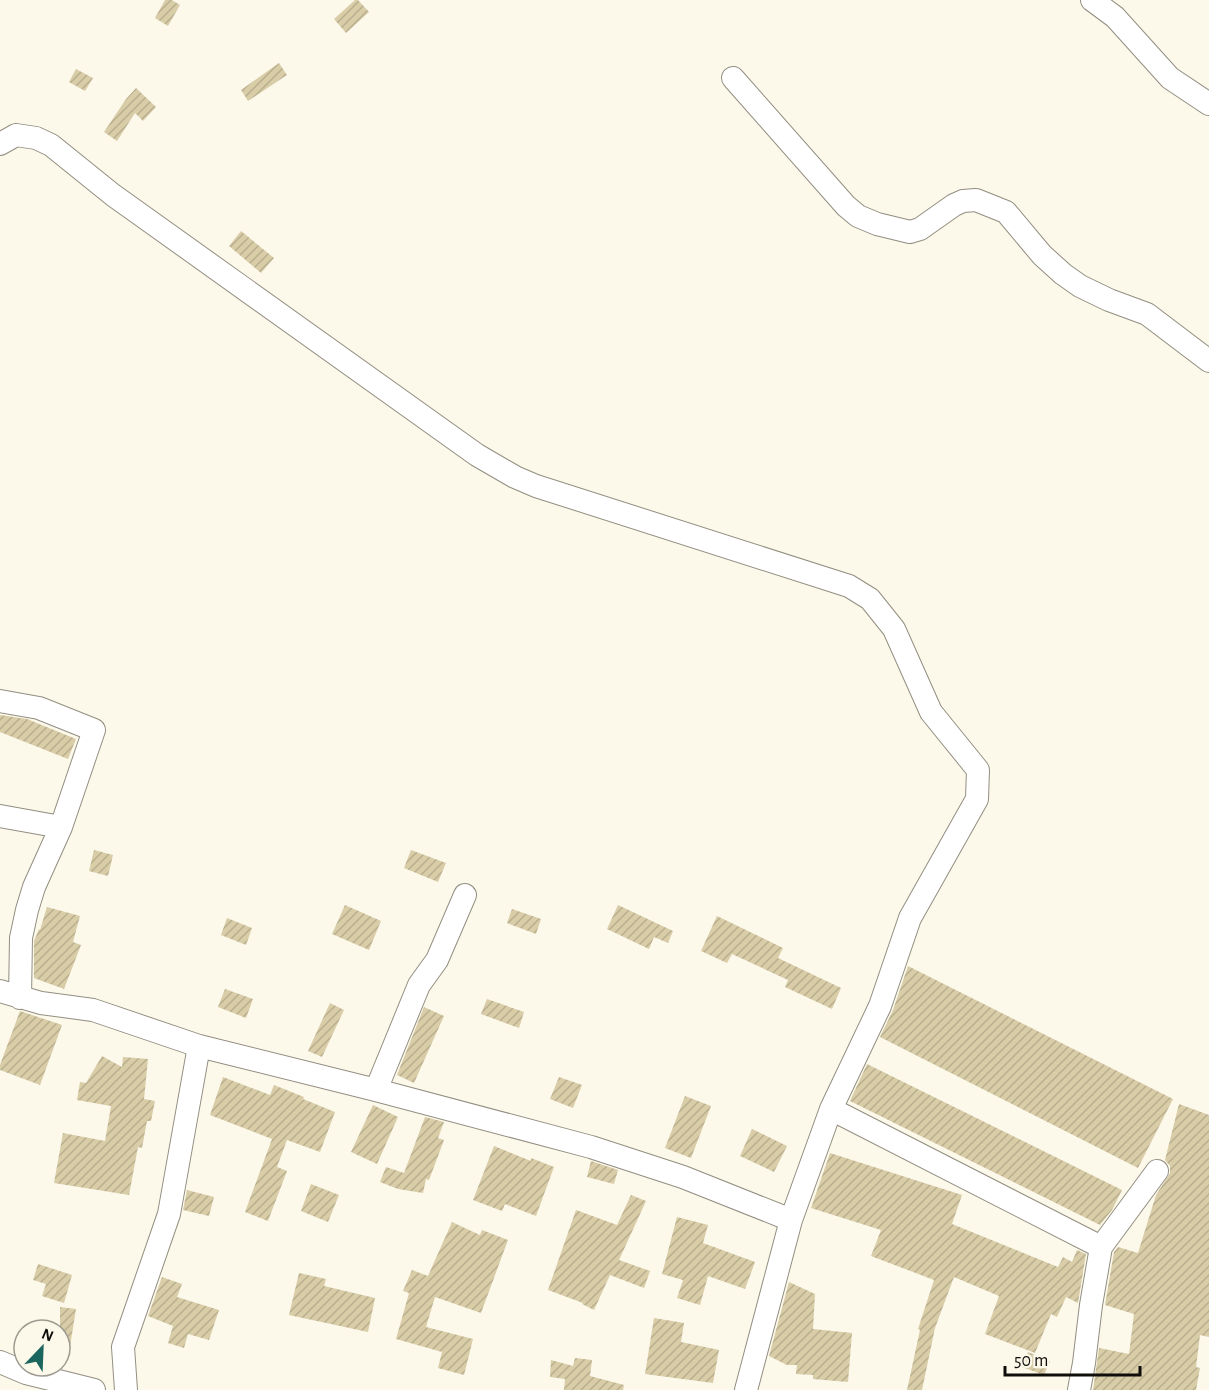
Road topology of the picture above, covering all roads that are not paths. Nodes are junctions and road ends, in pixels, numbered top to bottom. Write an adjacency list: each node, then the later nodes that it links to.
1 (1092, 0): 3 (street)
2 (733, 78): 5 (street)
3 (1209, 104)
4 (0, 144): 13 (street)
5 (1209, 361)
6 (0, 701): 8 (street)
7 (0, 816): 8 (street)
8 (61, 827): 10 (street)
9 (465, 895): 12 (street)
10 (6, 996): 11 (street)
11 (199, 1046): 12 (street); 19 (street)
12 (376, 1090): 15 (street)
13 (831, 1109): 15 (street); 16 (street)
14 (1157, 1170): 16 (street)
15 (791, 1220): 20 (street)
16 (1101, 1247): 21 (street)
17 (0, 1362): 18 (street)
18 (94, 1390)
19 (126, 1390)
20 (746, 1390)
21 (1078, 1390)

